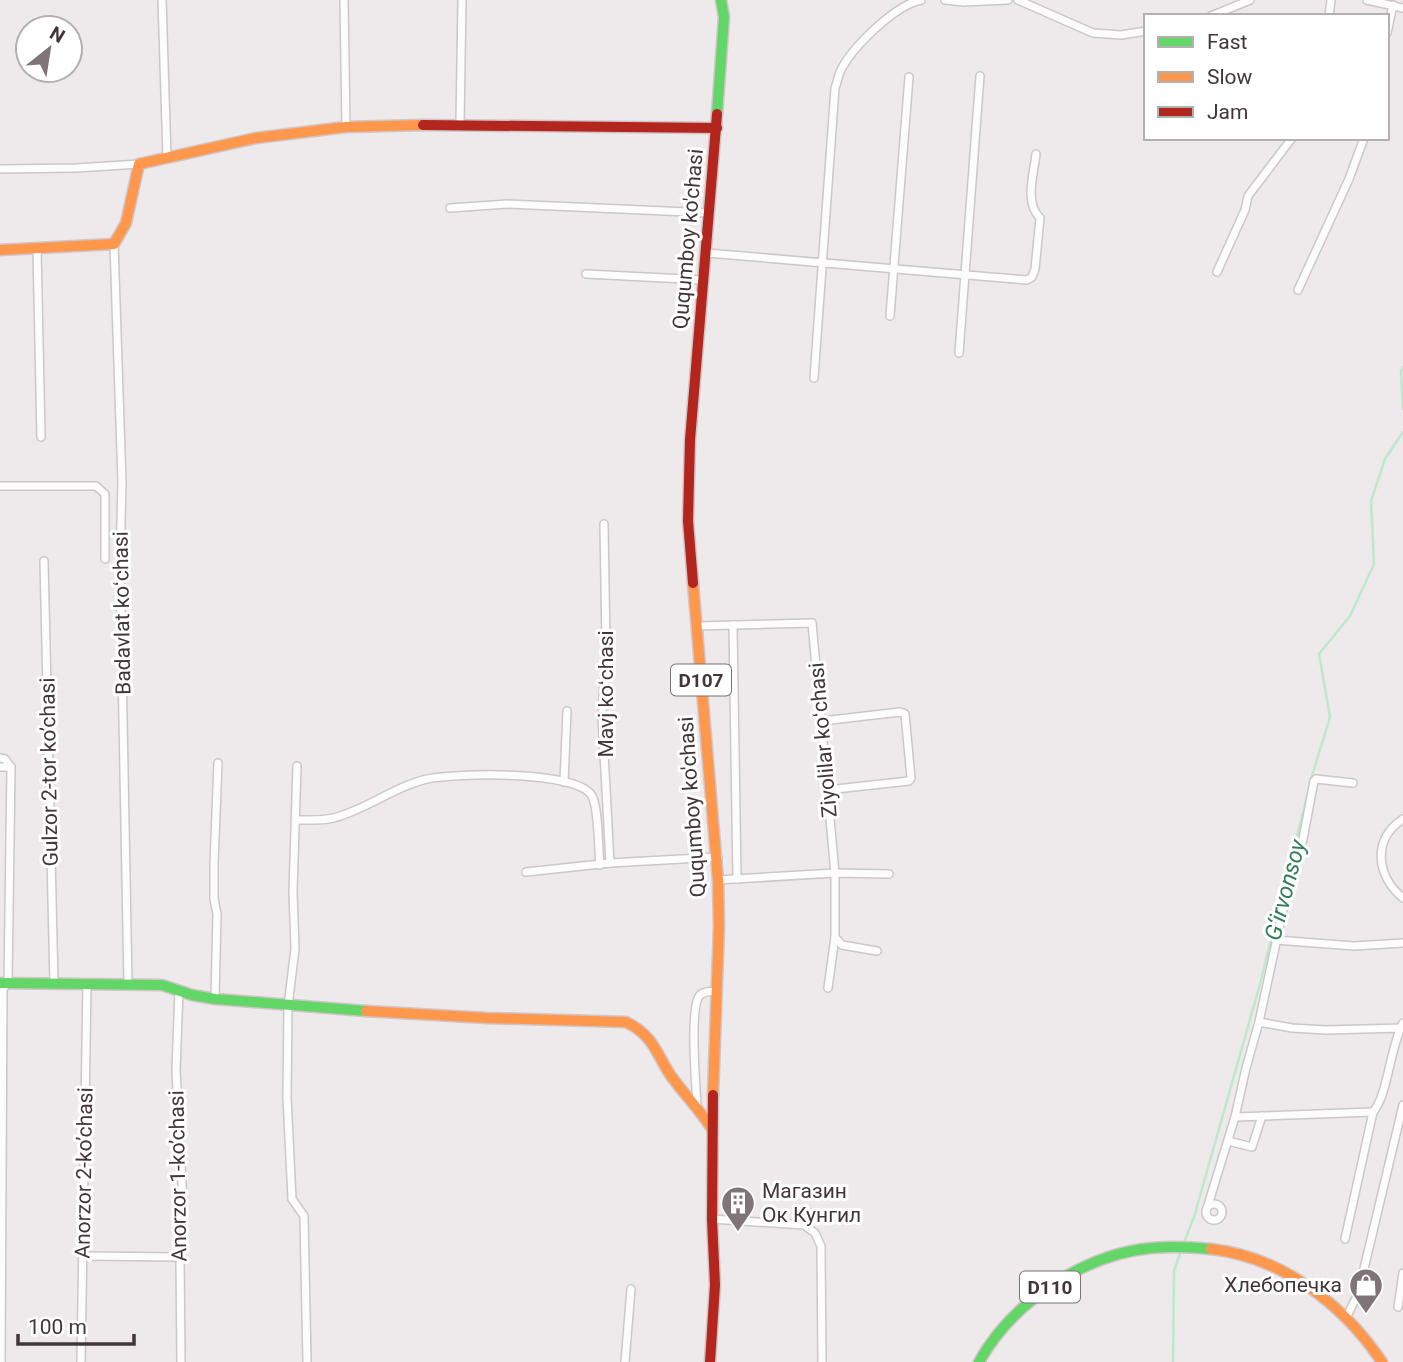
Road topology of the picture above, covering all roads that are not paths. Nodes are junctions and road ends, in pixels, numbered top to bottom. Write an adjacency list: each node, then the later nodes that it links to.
1 (162, 0): 24 (street)
2 (344, 0): 19 (street)
3 (462, 0): 18 (street)
4 (721, 0): 20 (main road, Ququmboy ko'chasi / D107)
5 (921, 0): 33 (street)
6 (945, 0): 7 (street)
7 (1008, 0)
8 (1018, 0): 15 (street)
9 (1250, 0): 13 (street)
10 (1367, 0): 11 (street)
11 (1393, 5): 12 (street); 14 (street)
12 (1403, 8)
13 (1216, 14)
14 (1389, 24)
15 (1144, 31)
16 (980, 76): 36 (street)
17 (909, 77): 34 (street)
18 (460, 124): 19 (main road); 20 (main road)
19 (346, 127): 24 (main road)
20 (717, 128): 28 (main road, Ququmboy ko'chasi / D107)
21 (1290, 140): 35 (street)
22 (1363, 140): 39 (street)
23 (1036, 153): 36 (street)
24 (167, 157): 25 (main road)
25 (139, 164): 26 (street); 29 (main road)
26 (0, 169)
27 (450, 208): 28 (street)
28 (710, 213): 32 (main road, Ququmboy ko'chasi / D107)
29 (114, 244): 30 (main road); 81 (street, Badavlat koʻchasi)
30 (37, 248): 31 (main road); 43 (street)
31 (0, 250)
32 (707, 253): 33 (street); 38 (main road, Ququmboy ko'chasi / D107)
33 (822, 262): 34 (street); 42 (street)
34 (893, 268): 36 (street); 40 (street)
35 (1217, 272)
36 (965, 273): 41 (street)
37 (586, 274): 38 (street)
38 (704, 280): 49 (main road, Ququmboy ko'chasi / D107)
39 (1298, 290)
40 (890, 316)
41 (959, 353)
42 (814, 378)
43 (41, 437)
44 (0, 486): 46 (street)
45 (604, 524): 65 (street, Mavj koʻchasi)
46 (105, 559)
47 (44, 561): 80 (street, Gulzor 2-tor koʼchasi)
48 (733, 625): 49 (street); 51 (street, Ziyolilar koʻchasi); 70 (street)
49 (696, 626): 64 (main road, Ququmboy ko'chasi / D107)
50 (567, 711): 57 (street, Mavj koʻchasi)
51 (822, 721): 59 (street, Ziyolilar koʻchasi); 59 (street)
52 (0, 758): 55 (street)
53 (218, 763): 86 (street)
54 (0, 766): 55 (street)
55 (11, 766): 63 (street)
56 (297, 766): 61 (street)
57 (564, 782): 61 (street, Mavj koʻchasi); 66 (street, Mavj koʻchasi)
58 (1353, 783): 76 (street)
59 (827, 790): 68 (street, Ziyolilar koʻchasi)
60 (1403, 819): 72 (street)
61 (296, 820): 87 (street)
62 (0, 837): 63 (street)
63 (11, 837): 74 (street)
64 (718, 857): 65 (street); 71 (main road, Ququmboy ko'chasi / D107)
65 (610, 863): 66 (street)
66 (600, 865): 67 (street)
67 (526, 872)
68 (835, 873): 69 (street); 70 (street); 75 (street, Ziyolilar koʻchasi)
69 (889, 874)
70 (737, 879): 71 (street)
71 (718, 880): 85 (main road, Ququmboy ko'chasi / D107)
72 (1403, 898)
73 (0, 908): 74 (street)
74 (9, 908): 79 (street)
75 (835, 937): 78 (street); 83 (street, Ziyolilar koʻchasi)
76 (1276, 940): 77 (street); 88 (street)
77 (1403, 943)
78 (877, 951)
79 (4, 983): 80 (main road); 107 (street)
80 (54, 983): 82 (main road)
81 (128, 983): 82 (main road); 84 (main road)
82 (87, 984): 100 (street, Аnorzor 2-koʼchasi)
83 (828, 988)
84 (179, 990): 86 (main road); 101 (street, Аnorzor 1-koʼchasi)
85 (716, 992): 91 (street); 95 (main road, Ququmboy ko'chasi / D107)
86 (215, 999): 87 (main road)
87 (288, 1006): 91 (main road); 110 (street)
88 (1259, 1022): 89 (street); 94 (street)
89 (1402, 1026): 92 (street)
90 (1403, 1105): 105 (street)
91 (697, 1106): 95 (main road)
92 (1373, 1112): 93 (street); 99 (street)
93 (1262, 1116): 94 (street); 96 (street)
94 (1235, 1117): 96 (street)
95 (712, 1129): 98 (main road, Ququmboy ko'chasi / D107)
96 (1228, 1141): 97 (street)
97 (1208, 1205)
98 (712, 1219): 112 (main road, Ququmboy ko'chasi / D107); 113 (street)
99 (1345, 1239)
100 (83, 1256): 101 (street); 108 (street, Аnorzor 2-koʼchasi)
101 (180, 1257): 109 (street, Аnorzor 1-koʼchasi)
102 (1403, 1273): 104 (street)
103 (631, 1289): 111 (street)
104 (1398, 1307)
105 (1347, 1316): 106 (main road, D110); 114 (main road, D110)
106 (1378, 1360)
107 (1, 1362)
108 (81, 1362)
109 (181, 1362)
110 (307, 1362)
111 (625, 1362)
112 (710, 1362)
113 (822, 1362)
114 (979, 1362)

